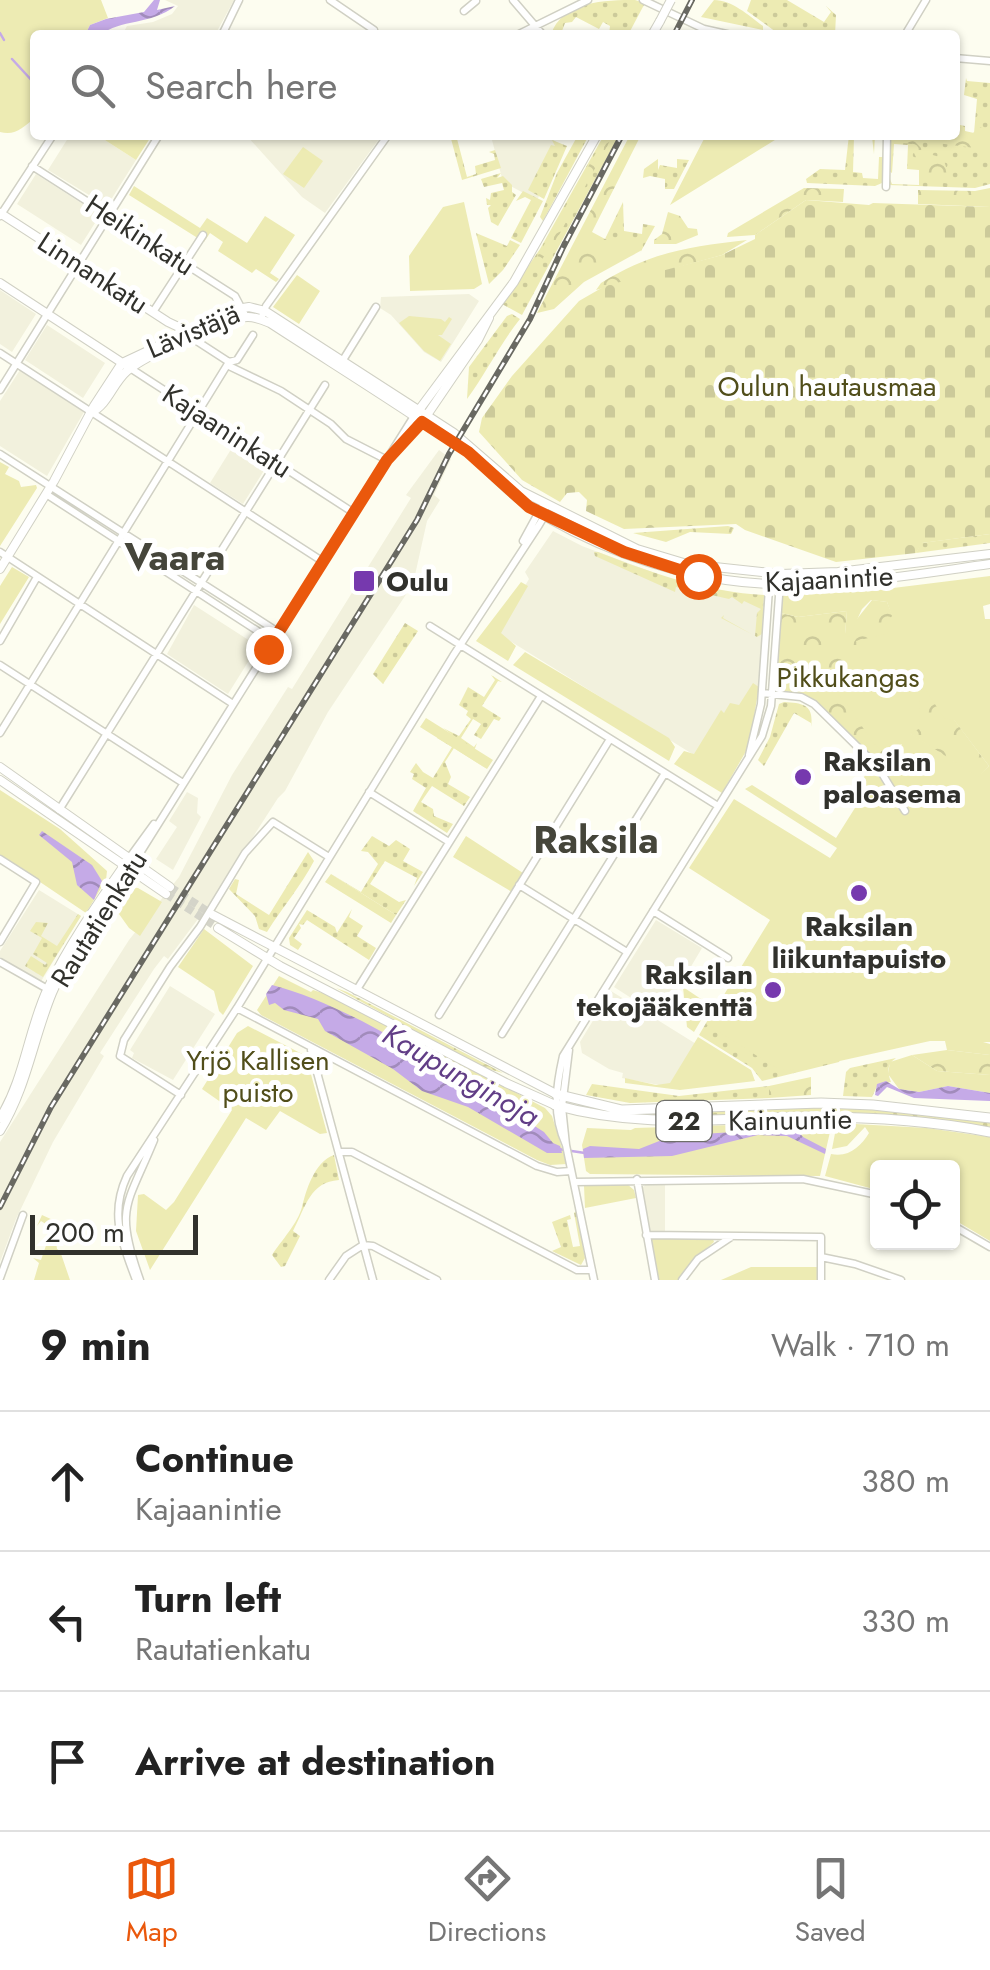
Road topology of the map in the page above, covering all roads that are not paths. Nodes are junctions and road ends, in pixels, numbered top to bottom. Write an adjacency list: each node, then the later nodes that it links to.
1 (239, 0): 12 (street)
2 (330, 0): 13 (street)
3 (512, 0): 11 (street)
4 (588, 0): 11 (street)
5 (643, 0): 9 (street)
6 (672, 0): 9 (main road, bridge)
7 (926, 0): 17 (street)
8 (476, 1): 10 (street)
9 (666, 10): 15 (main road, bridge); 16 (street)
10 (464, 11)
11 (537, 28): 14 (street)
12 (224, 30)
13 (374, 30)
14 (531, 30)
15 (655, 30)
16 (708, 30)
17 (909, 30)
18 (960, 58): 19 (street)
19 (990, 61)
20 (50, 140): 25 (street)
21 (157, 140): 28 (street)
22 (385, 140): 37 (street)
23 (594, 140): 53 (main road)
24 (887, 140): 26 (street)
25 (32, 166): 27 (street); 28 (street, Heikinkatu)
26 (886, 187)
27 (0, 214): 30 (main road, Linnankatu)
28 (109, 215): 30 (street); 31 (street, Heikinkatu)
29 (203, 235): 31 (street)
30 (79, 264): 34 (main road, Linnankatu); 36 (street)
31 (184, 264): 34 (street); 35 (street, Heikinkatu)
32 (0, 283): 36 (main road, Kajaaninkatu)
33 (376, 307): 44 (street)
34 (153, 312): 38 (main road, Linnankatu)
35 (244, 312): 37 (main road, Lävistäjä); 39 (main road, Lävistäjä)
36 (48, 314): 45 (street); 47 (main road, Kajaaninkatu)
37 (263, 315): 44 (main road); 53 (main road)
38 (168, 322): 39 (main road, Linnankatu); 41 (main road)
39 (190, 334): 41 (main road, Lävistäjä); 42 (main road, Lävistäjä); 46 (street, Linnankatu)
40 (253, 335): 46 (street)
41 (173, 337): 42 (main road); 47 (main road, Lävistäjä)
42 (168, 348): 47 (main road, Lävistäjä)
43 (0, 353): 45 (street)
44 (342, 360): 53 (main road)
45 (17, 364): 49 (street); 51 (street)
46 (229, 364): 50 (street, Linnankatu); 52 (street)
47 (126, 365): 51 (main road); 52 (street, Kajaaninkatu)
48 (325, 386): 50 (street)
49 (0, 390)
50 (309, 410): 55 (street, Linnankatu); 57 (street)
51 (92, 412): 56 (street); 58 (main road)
52 (200, 413): 56 (street); 57 (street, Kajaaninkatu)
53 (420, 416): 55 (street, Rautatienkatu); 59 (main road, Kajaanintie)
54 (0, 454): 58 (street)
55 (387, 460): 61 (street, Rautatienkatu)
56 (169, 462): 60 (street); 62 (street)
57 (276, 462): 60 (street); 61 (street, Kajaaninkatu)
58 (49, 490): 62 (street); 64 (main road)
59 (542, 510): 69 (main road, Kajaanintie); 78 (street)
60 (246, 512): 65 (street); 71 (street)
61 (354, 513): 65 (street, Rautatienkatu)
62 (122, 538): 71 (street); 72 (street); 73 (street)
63 (990, 554): 70 (main road, Kajaanintie)
64 (4, 555): 67 (main road); 68 (street)
65 (322, 562): 75 (street, Rautatienkatu)
66 (990, 564): 70 (main road, Kajaanintie)
67 (0, 569)
68 (38, 577): 73 (street); 76 (street)
69 (769, 578): 70 (main road, Kajaanintie); 82 (street)
70 (780, 579): 83 (street)
71 (201, 584): 72 (street); 75 (street)
72 (196, 592): 77 (street); 79 (street)
73 (80, 605): 79 (street); 81 (street)
74 (430, 626): 78 (street)
75 (278, 632): 77 (street, Rautatienkatu)
76 (0, 641)
77 (272, 641): 85 (street, Rautatienkatu)
78 (460, 646): 84 (street); 94 (street)
79 (157, 654): 85 (street); 87 (street)
80 (0, 665): 81 (street)
81 (31, 684): 86 (street); 87 (street)
82 (762, 693): 83 (street); 89 (street)
83 (772, 694): 89 (street); 97 (street)
84 (541, 696): 88 (street); 98 (street)
85 (233, 704): 93 (street, Rautatienkatu)
86 (0, 734)
87 (107, 734): 93 (street); 96 (street)
88 (610, 738): 91 (street); 103 (street)
89 (747, 760): 95 (street)
90 (0, 768): 96 (main road)
91 (665, 772): 95 (street); 106 (street)
92 (0, 780): 102 (main road)
93 (183, 783): 101 (street, Rautatienkatu)
94 (369, 792): 98 (street); 99 (street)
95 (718, 806): 104 (street)
96 (58, 810): 101 (main road)
97 (905, 811)
98 (450, 842): 115 (street)
99 (329, 857): 109 (street); 120 (street)
100 (0, 859): 108 (street)
101 (132, 859): 102 (main road, Rautatienkatu); 102 (main road)
102 (126, 868): 114 (main road, Rautatienkatu)
103 (519, 885): 106 (street); 117 (street)
104 (653, 911): 110 (street); 112 (street)
105 (213, 916): 109 (main road, Kainuuntie)
106 (574, 919): 110 (street); 118 (street)
107 (218, 928): 111 (main road, Kainuuntie)
108 (0, 942)
109 (274, 948): 111 (street); 115 (main road, Kainuuntie)
110 (627, 952): 121 (street)
111 (268, 958): 116 (street); 121 (main road, Kainuuntie)
112 (728, 958)
113 (0, 962): 114 (street)
114 (50, 991): 122 (main road, Rautatienkatu); 124 (main road, Rautatienkatu)
115 (356, 991): 121 (main road, Kainuuntie)
116 (237, 1008): 119 (street); 120 (street)
117 (439, 1014)
118 (502, 1034)
119 (311, 1049): 126 (street); 127 (street)
120 (181, 1095): 140 (street)
121 (559, 1101): 123 (highway, Kainuuntie / 22); 125 (highway, Kainuuntie / 22); 127 (street)
122 (0, 1118)
123 (990, 1118)
124 (0, 1131)
125 (990, 1132)
126 (339, 1152): 135 (street); 138 (street)
127 (572, 1170): 129 (street)
128 (637, 1179): 129 (street); 130 (street); 133 (street)
129 (574, 1182): 138 (street)
130 (870, 1192)
131 (23, 1215): 139 (street)
132 (960, 1230): 136 (street)
133 (646, 1235): 134 (street); 145 (street)
134 (732, 1236): 137 (street); 146 (street)
135 (362, 1245): 141 (street); 142 (street); 143 (street)
136 (990, 1247)
137 (821, 1258): 147 (street); 148 (street)
138 (592, 1270): 144 (street)
139 (0, 1278)
140 (138, 1280)
141 (330, 1280)
142 (373, 1280)
143 (437, 1280)
144 (594, 1280)
145 (654, 1280)
146 (682, 1280)
147 (820, 1280)
148 (902, 1280)

